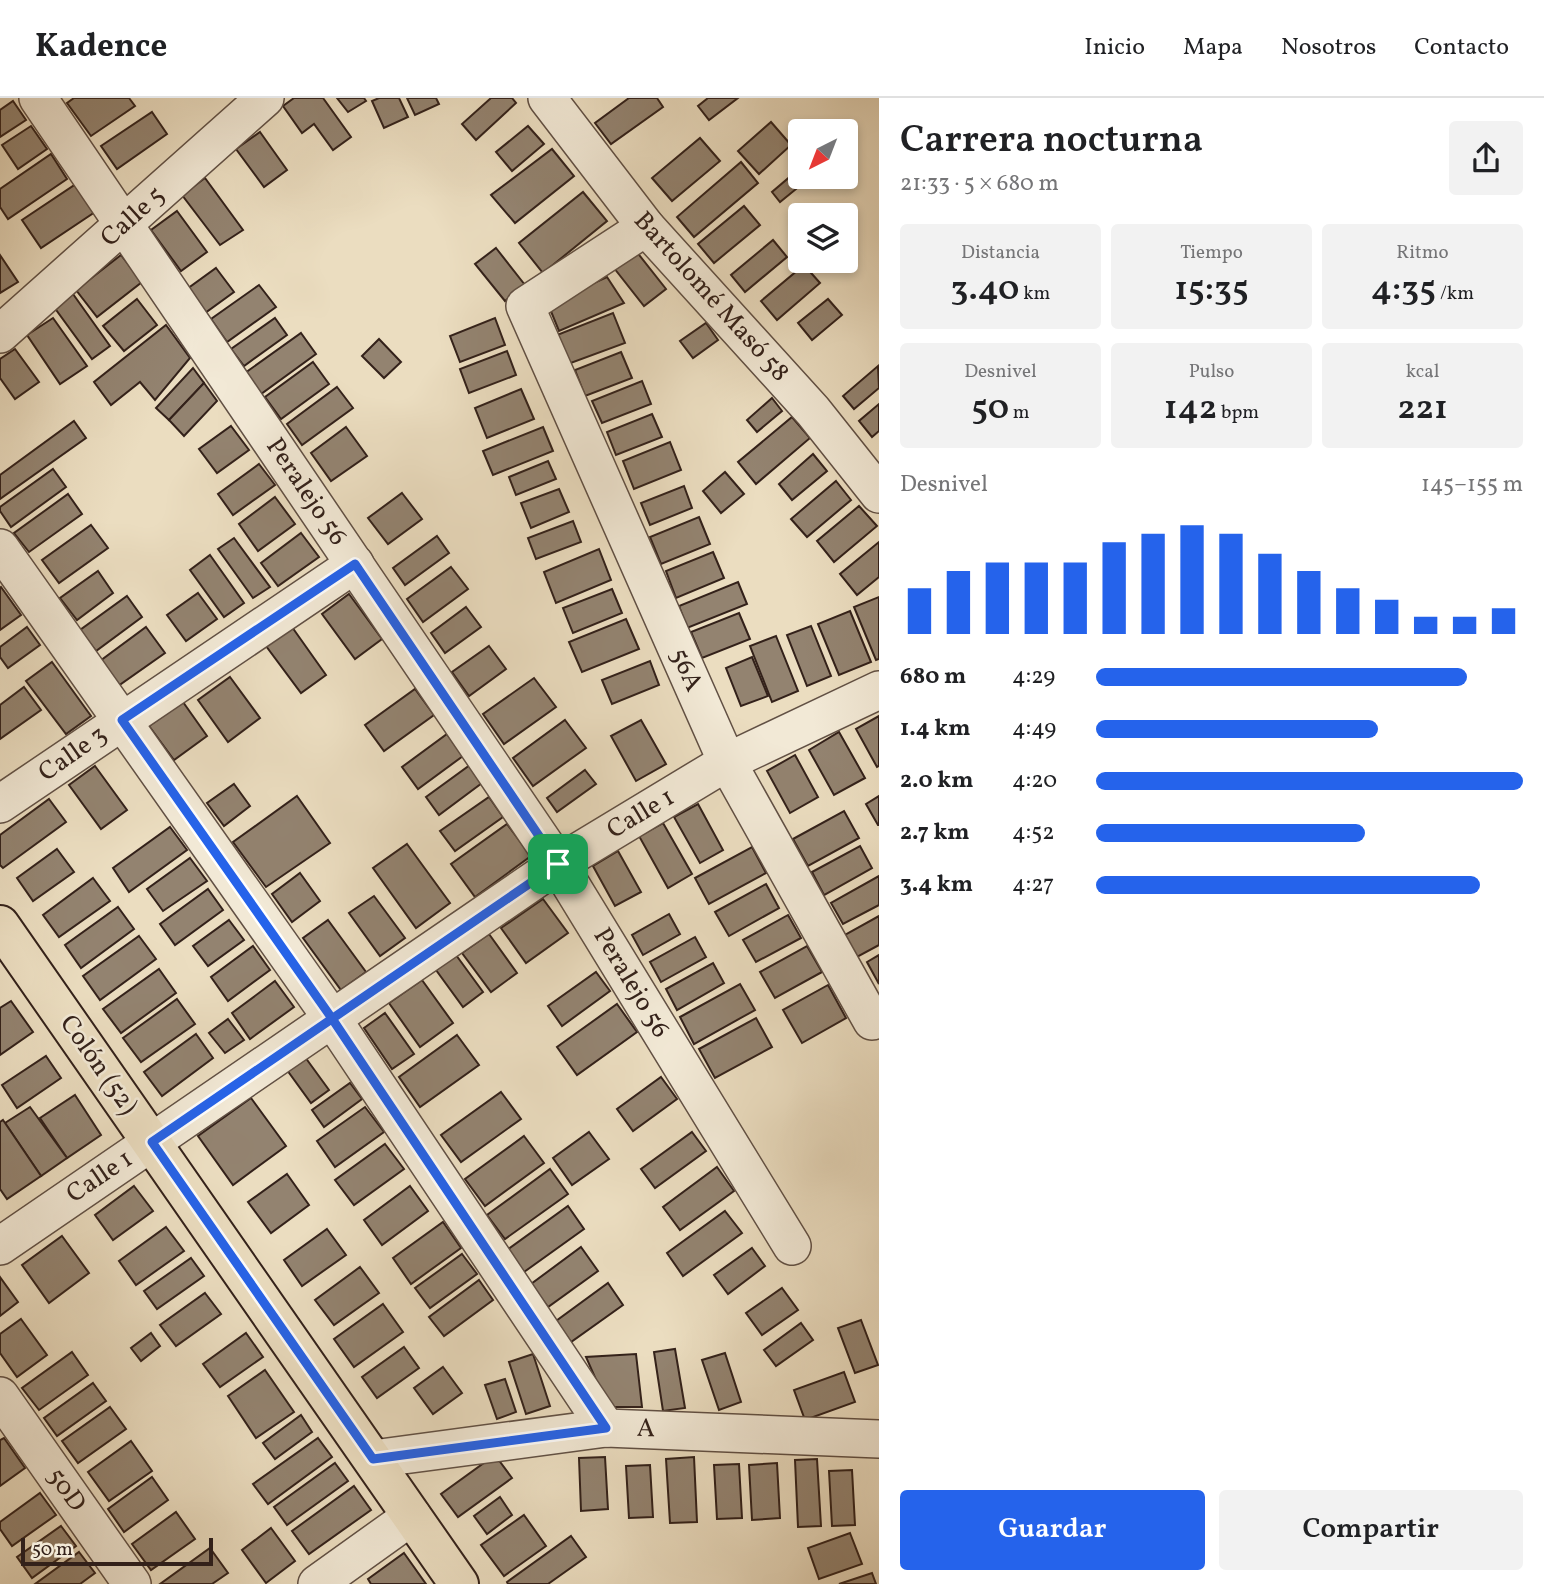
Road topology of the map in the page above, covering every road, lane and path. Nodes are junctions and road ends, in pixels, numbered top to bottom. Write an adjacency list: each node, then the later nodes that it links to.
1 (38, 98): 4 (street, Peralejo 56)
2 (265, 98): 4 (street, Calle 5)
3 (547, 98): 5 (street, Bartolomé Masó 58)
4 (123, 226): 6 (street, Calle 5); 9 (street, Peralejo 56)
5 (646, 227): 7 (street, Bartolomé Masó 58); 12 (street, 56A)
6 (0, 334)
7 (879, 494)
8 (0, 548): 11 (street)
9 (355, 564): 11 (street, Calle 3); 14 (street, Peralejo 56)
10 (879, 691): 12 (street, Calle 1)
11 (122, 720): 13 (street, Calle 3); 16 (street)
12 (727, 762): 14 (street, Calle 1); 17 (street, 56A)
13 (0, 804)
14 (558, 864): 16 (street, Calle 1); 19 (street, Peralejo 56)
15 (0, 925): 18 (main road, Colón (52))
16 (331, 1017): 18 (street, Calle 1); 22 (street)
17 (873, 1021)
18 (152, 1142): 20 (street, Calle 1); 24 (main road, Colón (52))
19 (792, 1246)
20 (0, 1247)
21 (0, 1396): 26 (street, 50D)
22 (606, 1428): 23 (street, A); 24 (street, A)
23 (879, 1439)
24 (373, 1459): 25 (main road, Colón (52))
25 (412, 1516): 27 (street); 28 (main road, Colón (52))
26 (132, 1584)
27 (317, 1584)
28 (459, 1584)

